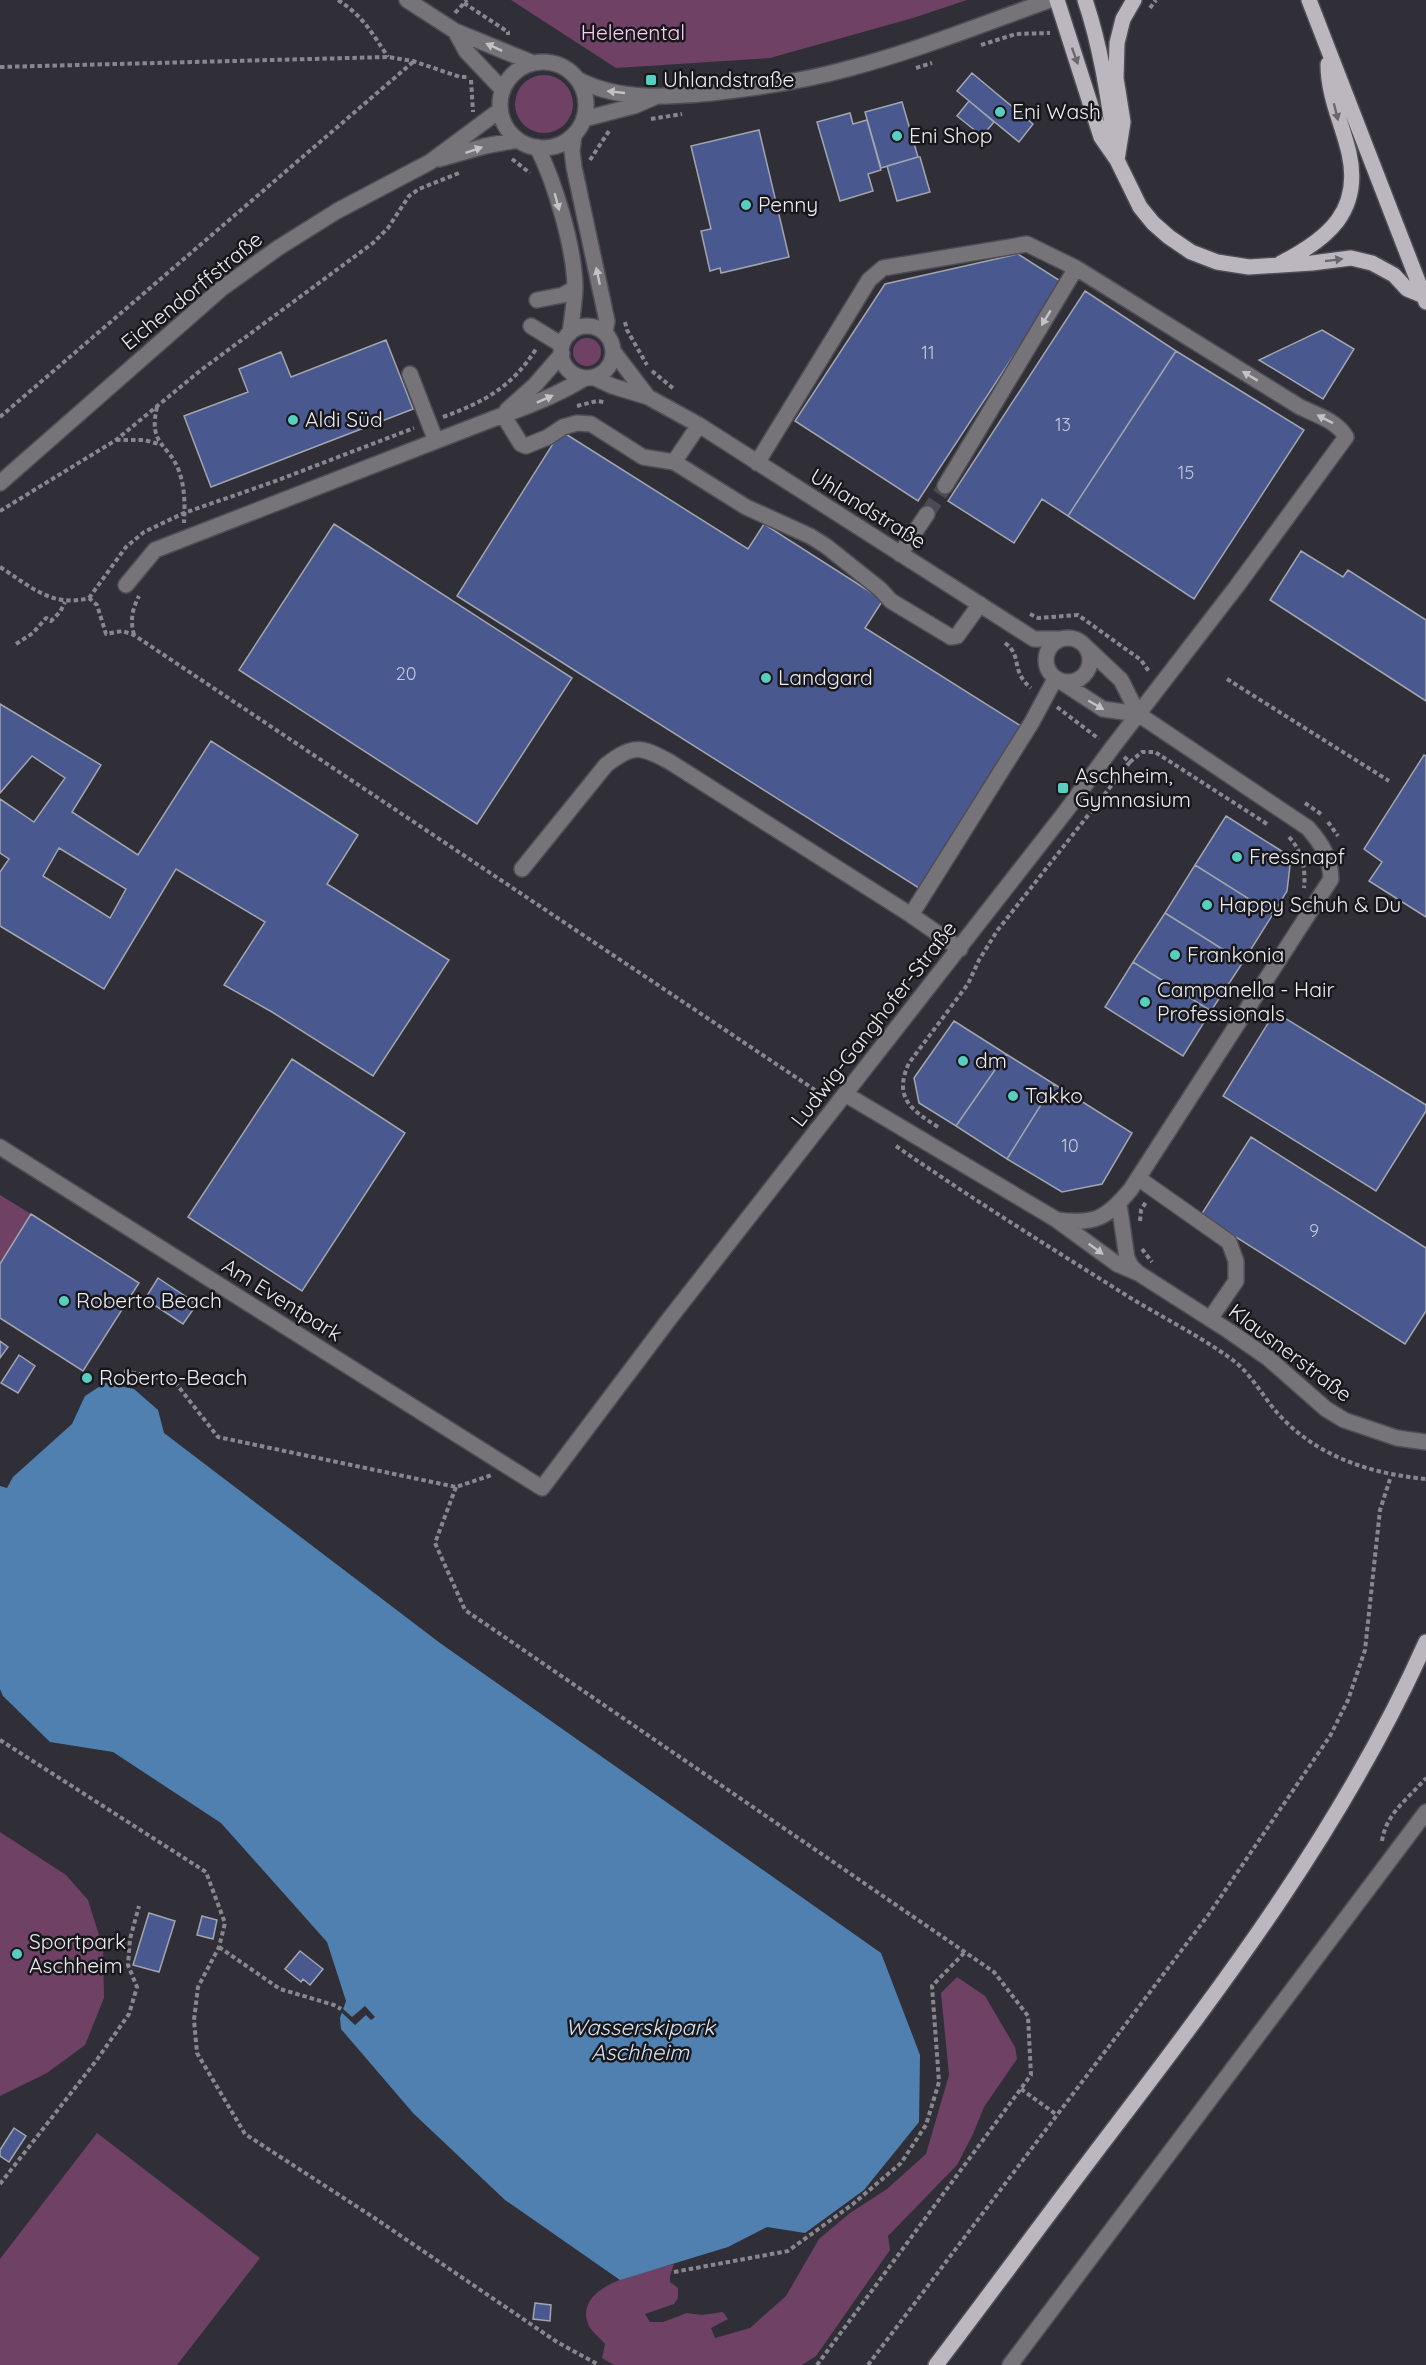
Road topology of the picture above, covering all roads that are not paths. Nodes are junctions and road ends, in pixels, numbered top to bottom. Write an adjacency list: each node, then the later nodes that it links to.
1 (407, 0): 7 (street)
2 (1050, 0): 12 (street)
3 (1057, 0): 18 (main road, one-way to 18)
4 (1085, 0): 18 (main road)
5 (1134, 0): 18 (main road)
6 (1309, 0): 8 (main road)
7 (455, 31): 9 (street, one-way to 7); 11 (street)
8 (1329, 54): 20 (main road, one-way to 20); 24 (main road)
9 (533, 63): 10 (street); 11 (street)
10 (579, 80): 12 (street, one-way to 10); 14 (street)
11 (503, 90): 13 (street)
12 (655, 97): 14 (street)
13 (500, 110): 16 (street); 19 (street, Eichendorffstraße)
14 (584, 119): 15 (street)
15 (574, 135): 17 (street); 26 (street, Uhlandstraße, one-way to 15)
16 (518, 140): 17 (street); 19 (street, Eichendorffstraße, one-way to 16)
17 (537, 147): 22 (street, one-way to 22)
18 (1117, 160): 20 (main road)
19 (430, 162): 37 (street, Eichendorffstraße)
20 (1276, 265): 24 (main road, one-way to 24)
21 (1076, 268): 36 (street); 38 (street, one-way to 38); 47 (street, Ludwig-Ganghofer-Straße, one-way to 21)
22 (575, 288): 23 (street); 27 (street)
23 (537, 300)
24 (1425, 300)
25 (531, 326): 27 (street)
26 (605, 333): 27 (street); 28 (street, Uhlandstraße)
27 (565, 344): 30 (street, Uhlandstraße); 32 (street)
28 (613, 351): 30 (street); 31 (street, Uhlandstraße)
29 (410, 374): 34 (street)
30 (589, 377): 31 (street, Uhlandstraße); 32 (street, one-way to 30)
31 (648, 397): 33 (street, Uhlandstraße)
32 (503, 415): 34 (street); 35 (street)
33 (699, 425): 35 (street); 36 (street, Uhlandstraße)
34 (436, 441): 41 (street)
35 (674, 462): 42 (street)
36 (757, 463): 40 (street, Uhlandstraße)
37 (0, 483)
38 (945, 486)
39 (927, 514): 40 (street)
40 (900, 554): 42 (street, Uhlandstraße)
41 (126, 585)
42 (980, 604): 43 (street, Uhlandstraße)
43 (1034, 639): 44 (street); 46 (street)
44 (1061, 639): 45 (street); 46 (street)
45 (1086, 647): 46 (street); 47 (street)
46 (1053, 675): 47 (street, one-way to 47); 49 (street)
47 (1138, 714): 50 (street, Ludwig-Ganghofer-Straße); 53 (street)
48 (522, 869): 49 (street)
49 (911, 915): 50 (street)
50 (960, 949): 51 (street, Ludwig-Ganghofer-Straße)
51 (841, 1100): 55 (street, Klausnerstraße); 59 (street, Ludwig-Ganghofer-Straße)
52 (0, 1147): 59 (street, Am Eventpark)
53 (1138, 1178): 54 (street); 57 (street)
54 (1119, 1204): 55 (street); 56 (street)
55 (1057, 1220): 56 (street, Klausnerstraße, one-way to 56)
56 (1141, 1275): 57 (street, Klausnerstraße)
57 (1210, 1319): 58 (street, Klausnerstraße)
58 (1426, 1442)
59 (542, 1488)
60 (1426, 1642): 62 (main road)
61 (1426, 1812): 63 (street)
62 (936, 2365)
63 (1010, 2365)

